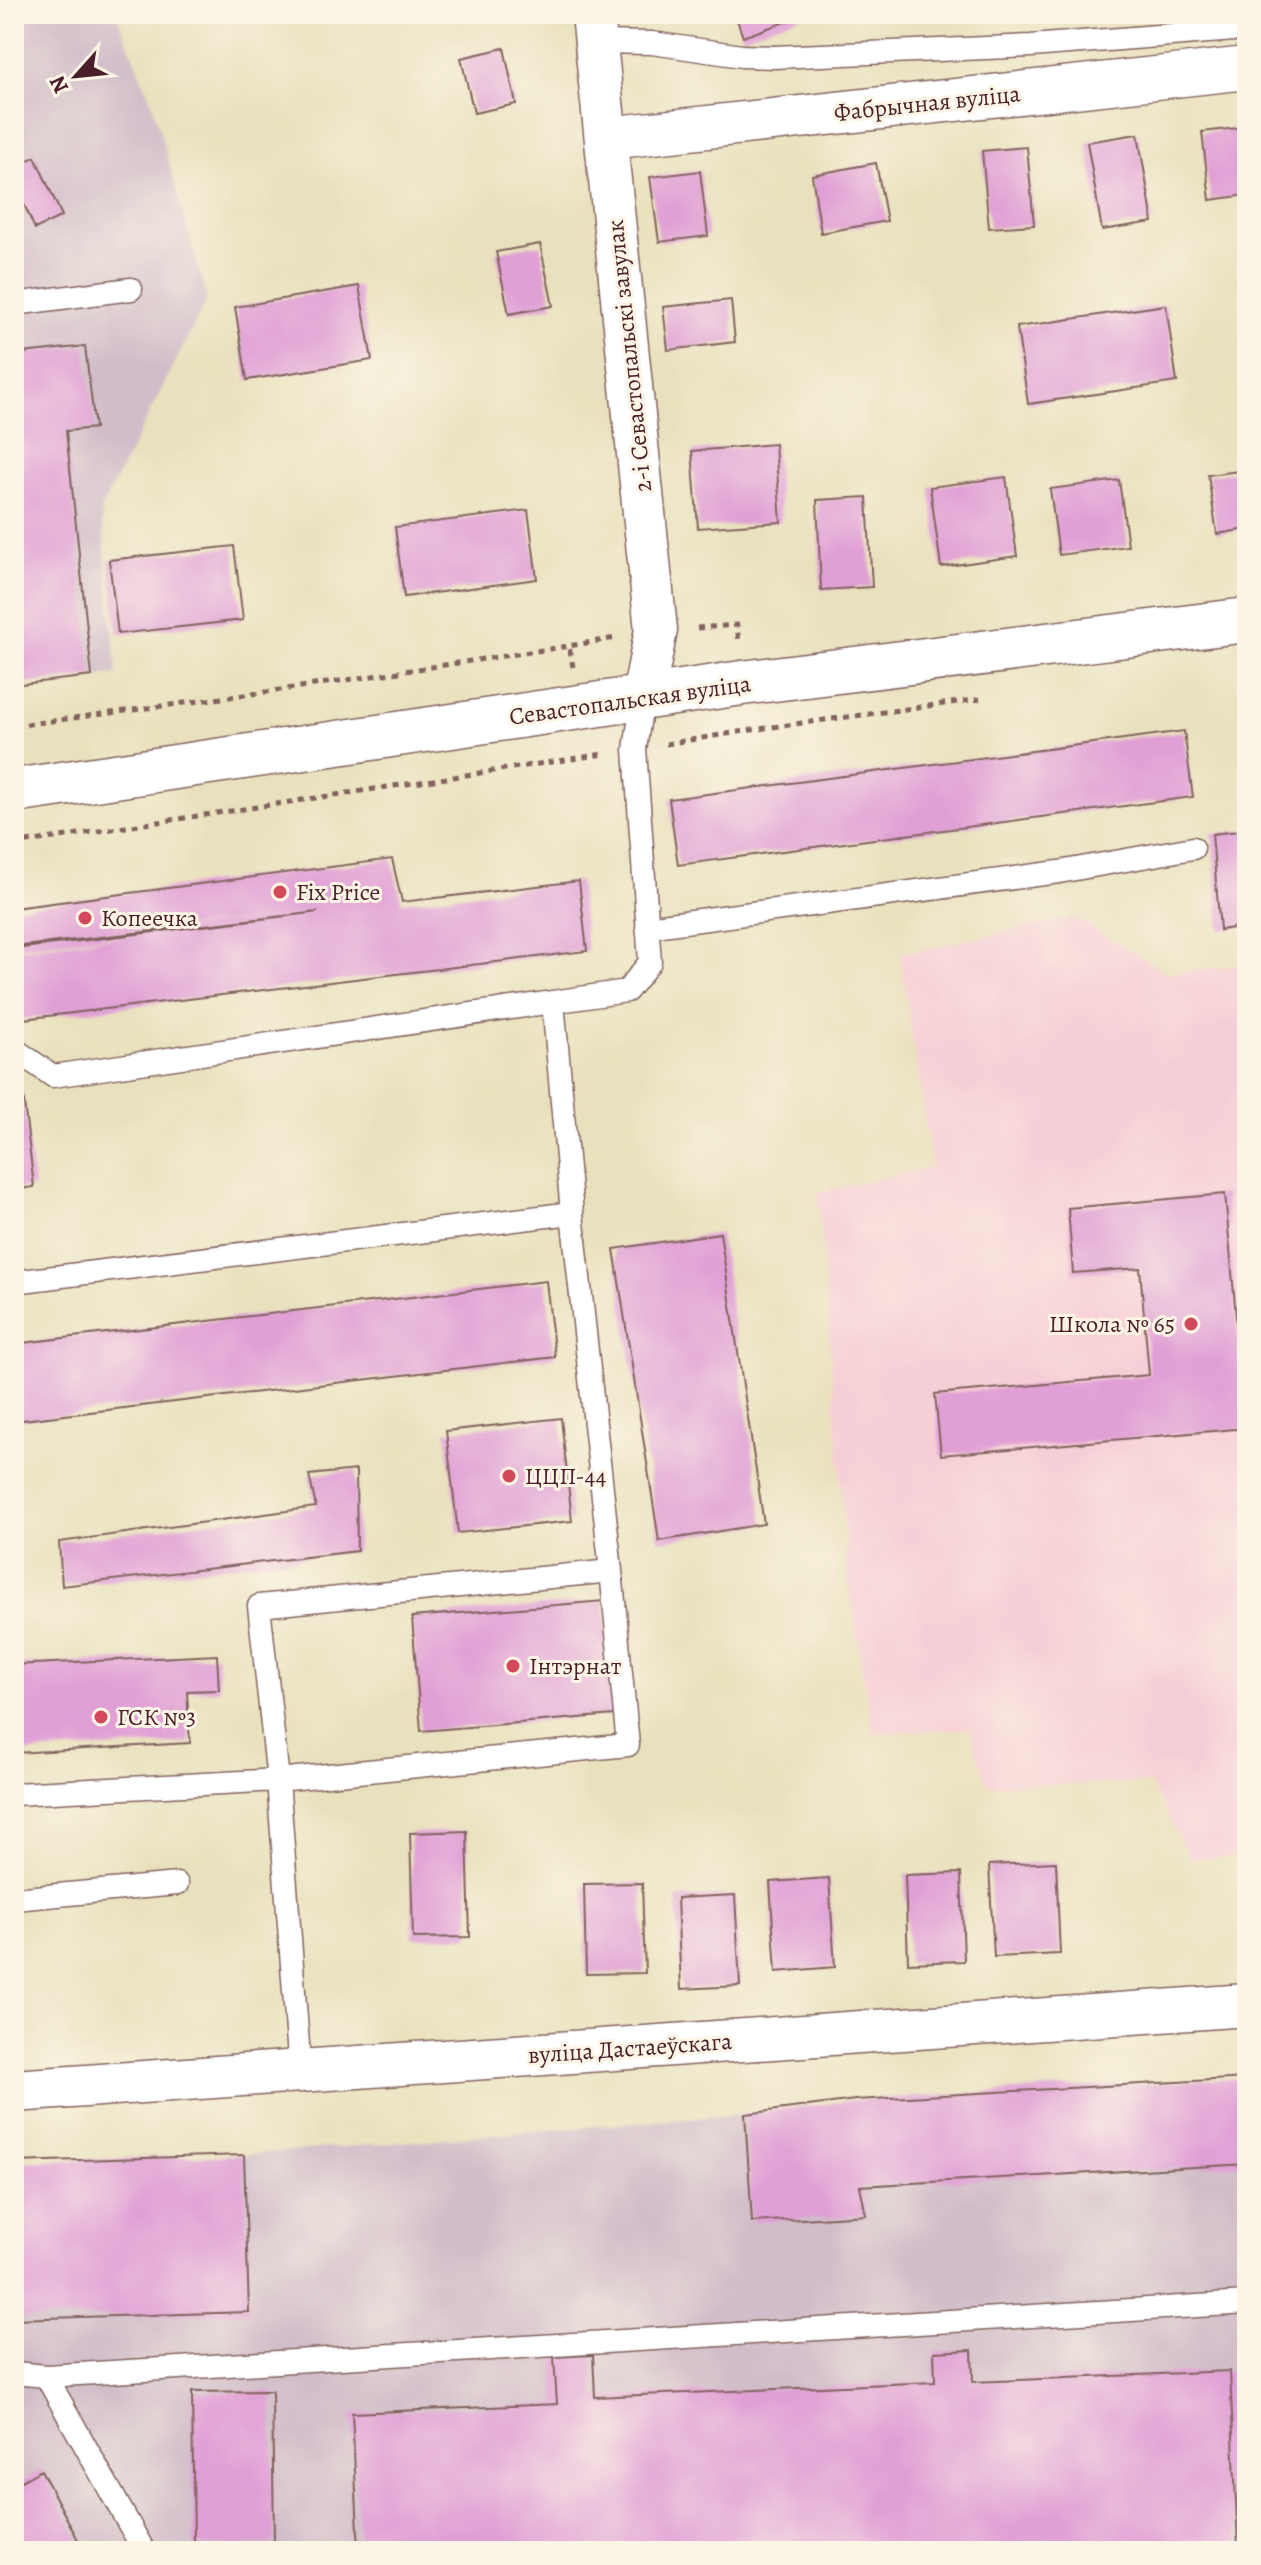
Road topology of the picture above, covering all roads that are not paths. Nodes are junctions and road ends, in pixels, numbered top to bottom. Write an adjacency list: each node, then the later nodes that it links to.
1 (594, 28): 2 (lane); 4 (street, 2-і Севастопальскі завулак)
2 (1247, 29)
3 (1247, 68): 4 (street, Фабрычная вуліца)
4 (607, 138): 8 (street, 2-і Севастопальскі завулак)
5 (131, 289): 6 (lane)
6 (14, 304)
7 (1247, 620): 8 (street, Севастопальская вуліца)
8 (643, 697): 9 (street, Севастопальская вуліца); 11 (lane)
9 (14, 791)
10 (1193, 848): 11 (lane)
11 (647, 927): 12 (lane)
12 (553, 1002): 13 (lane); 14 (lane)
13 (14, 1049)
14 (572, 1213): 15 (lane); 16 (lane)
15 (14, 1282)
16 (611, 1571): 17 (lane); 17 (lane)
17 (278, 1780): 18 (lane); 22 (lane)
18 (14, 1794)
19 (177, 1884): 20 (lane)
20 (14, 1899)
21 (1247, 2005): 22 (street, вуліца Дастаеўскага)
22 (300, 2071): 23 (street, вуліца Дастаеўскага)
23 (14, 2091)
24 (1247, 2303): 26 (lane)
25 (14, 2373): 26 (lane)
26 (46, 2376): 27 (lane)
27 (144, 2551)

